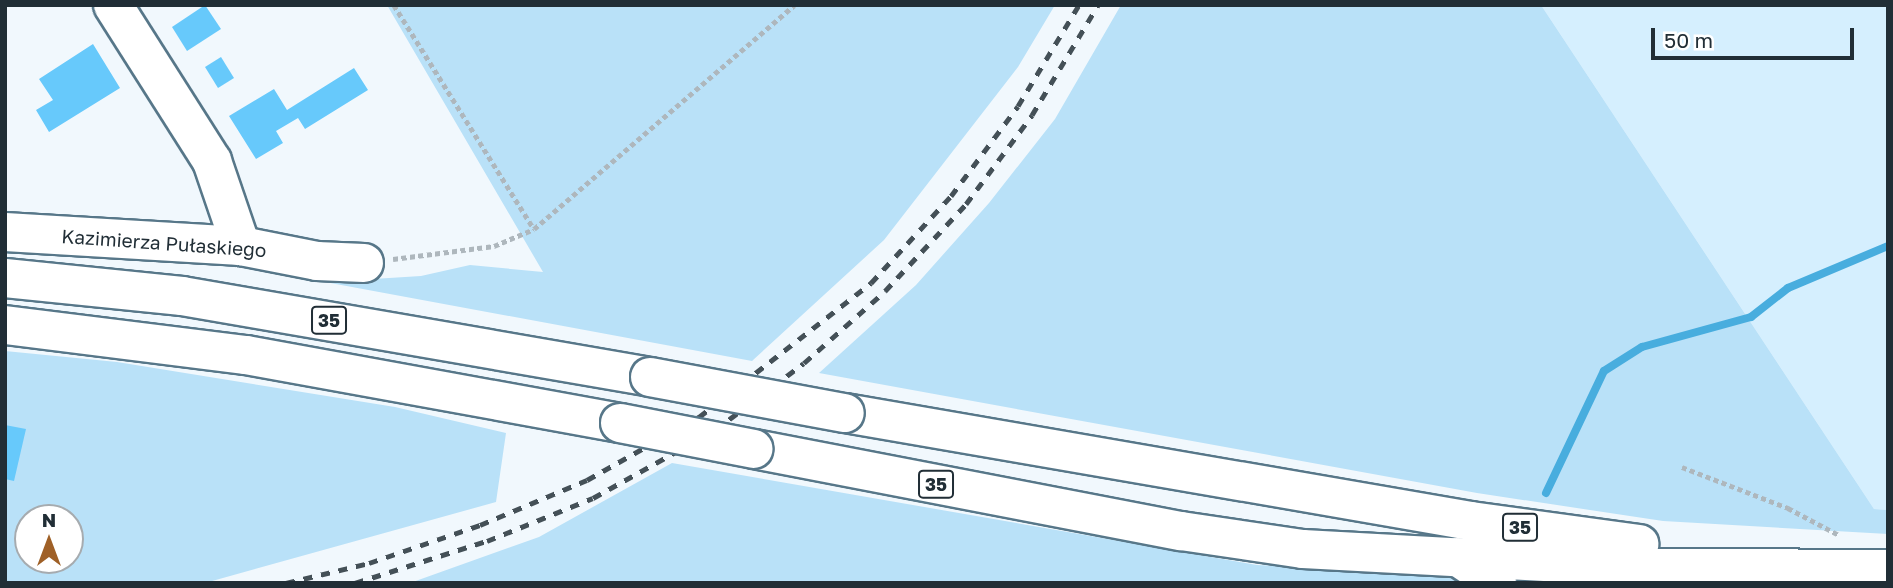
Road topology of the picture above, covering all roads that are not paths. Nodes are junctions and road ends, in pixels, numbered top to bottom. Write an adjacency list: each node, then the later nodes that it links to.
1 (113, 5): 3 (main road)
2 (5, 232): 3 (main road, Kazimierza Pułaskiego)
3 (241, 246): 4 (main road, Kazimierza Pułaskiego)
4 (364, 263)
5 (5, 278): 7 (main road, 35, bridge)
6 (5, 325): 8 (main road, 35, bridge)
7 (1189, 474): 8 (main road); 10 (main road, 35)
8 (1117, 519): 9 (main road, 35)
9 (1458, 556): 10 (main road, 35); 11 (main road)
10 (1870, 569)
11 (1497, 583)

